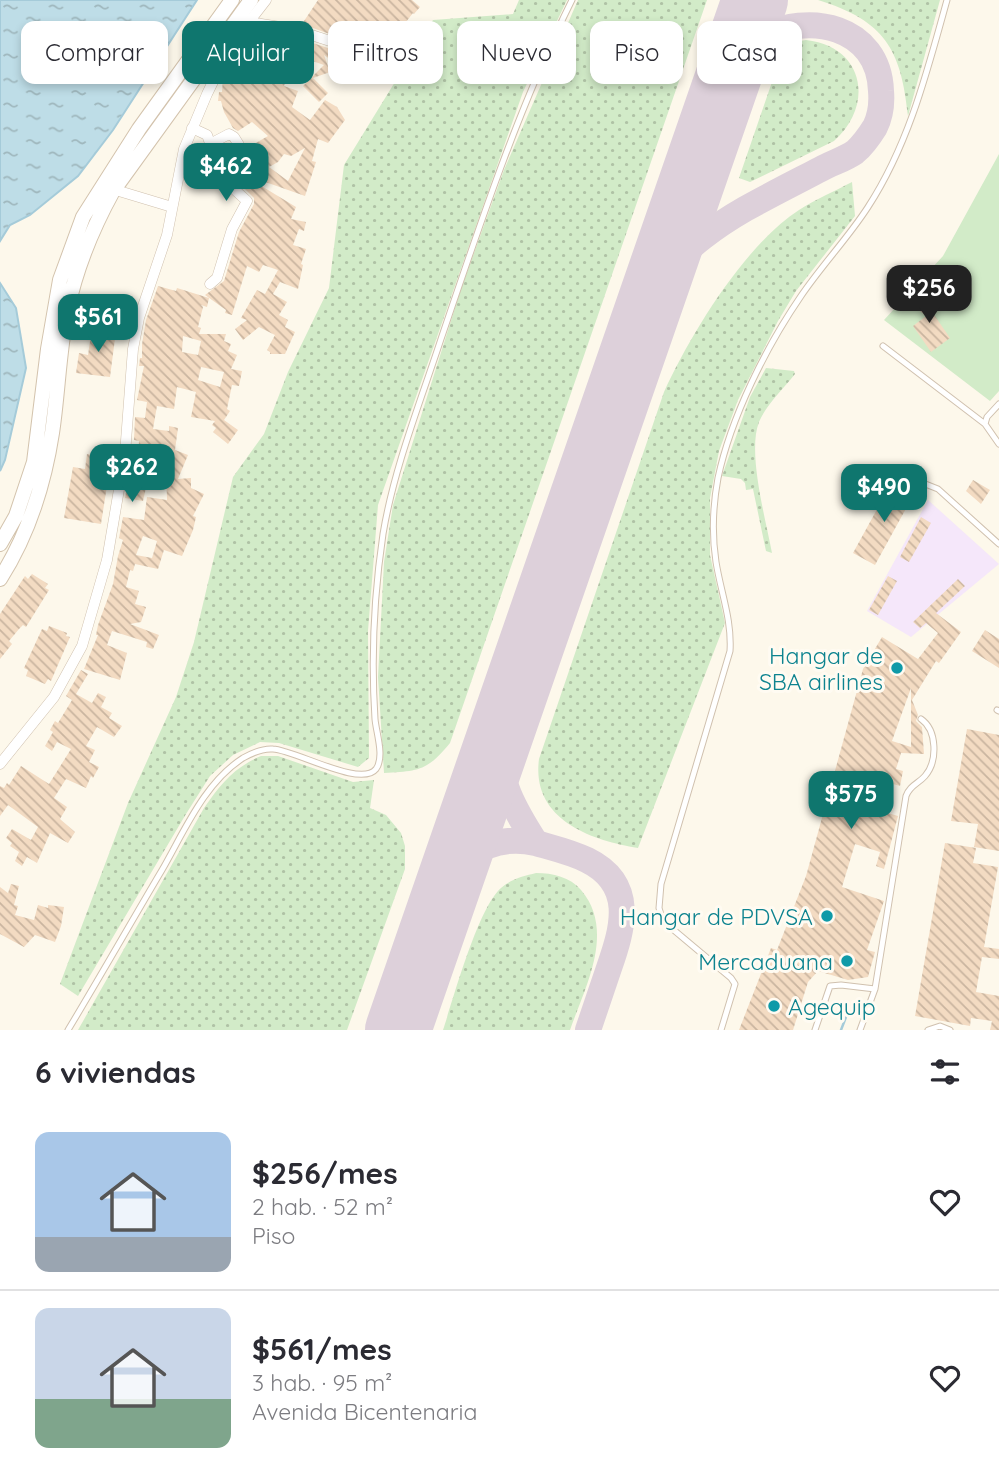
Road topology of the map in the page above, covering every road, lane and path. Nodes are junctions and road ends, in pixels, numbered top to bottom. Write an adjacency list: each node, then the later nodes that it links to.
1 (232, 0): 11 (street)
2 (251, 0): 11 (street)
3 (266, 0): 6 (street)
4 (572, 0): 25 (lane)
5 (947, 0): 26 (lane)
6 (250, 21)
7 (212, 84): 8 (street)
8 (191, 128): 9 (street); 12 (street)
9 (212, 143): 10 (street); 13 (street)
10 (239, 145)
11 (108, 188): 12 (street); 19 (street); 21 (street)
12 (172, 208): 23 (street)
13 (210, 284)
14 (883, 346): 16 (lane)
15 (999, 404): 16 (lane)
16 (985, 424): 17 (lane)
17 (999, 444)
18 (885, 468): 20 (lane)
19 (0, 544)
20 (999, 544)
21 (0, 579)
22 (921, 719): 24 (lane)
23 (0, 764)
24 (875, 989): 27 (lane); 28 (lane)
25 (68, 1030)
26 (721, 1030)
27 (815, 1030)
28 (860, 1030)
29 (928, 1030): 30 (lane)
30 (950, 1030)

